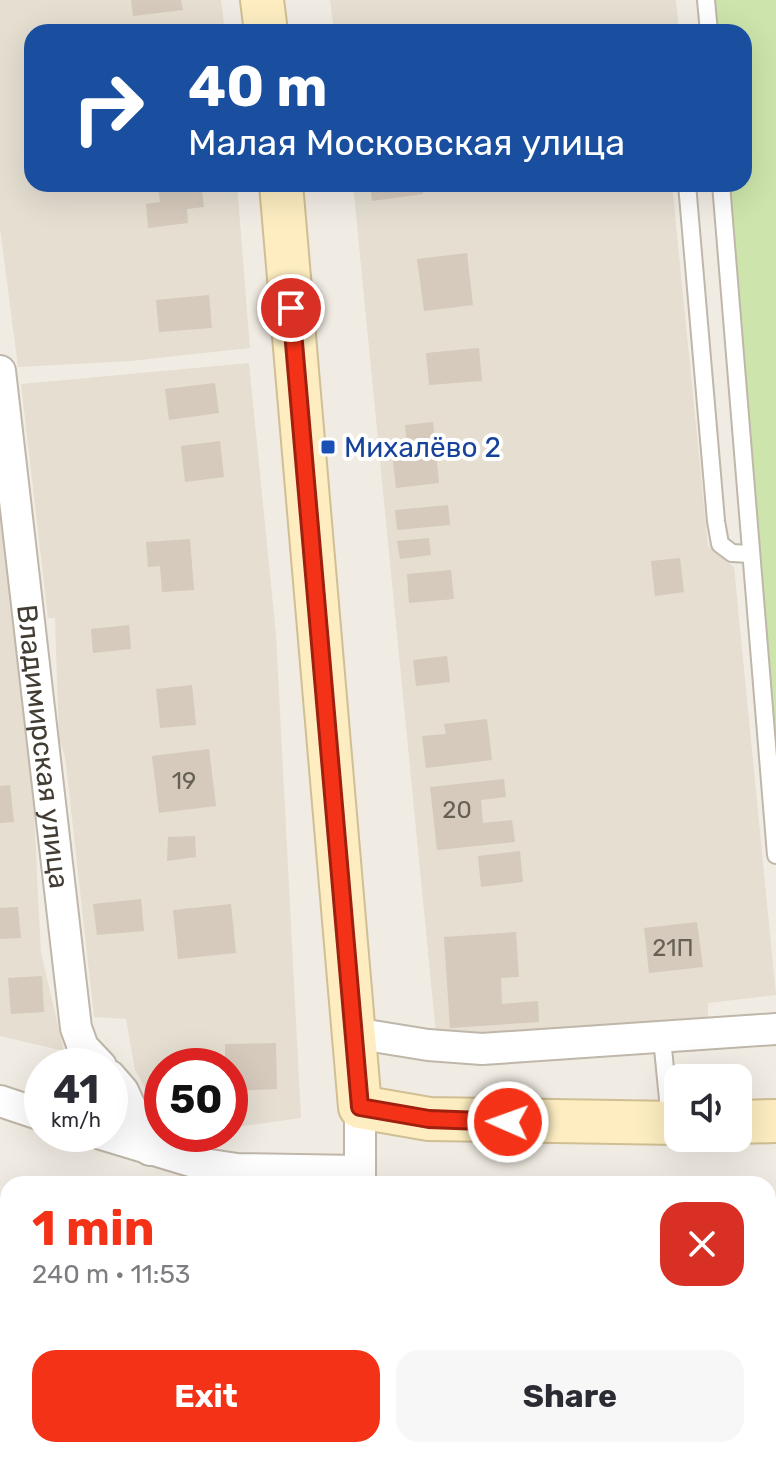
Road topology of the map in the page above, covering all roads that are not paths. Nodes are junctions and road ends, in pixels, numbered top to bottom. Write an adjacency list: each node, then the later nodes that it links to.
1 (262, 0): 3 (main road)
2 (706, 0): 4 (lane)
3 (265, 24)
4 (708, 24)
5 (282, 192): 12 (main road)
6 (688, 192): 9 (lane)
7 (722, 192): 9 (lane)
8 (0, 371): 14 (street, Владимирская улица)
9 (751, 554): 10 (lane)
10 (776, 855)
11 (776, 1029): 13 (street)
12 (354, 1033): 13 (street); 18 (main road)
13 (662, 1038): 15 (lane)
14 (84, 1048)
15 (666, 1064)
16 (0, 1101): 19 (street)
17 (128, 1102): 23 (street)
18 (360, 1107): 22 (main road); 26 (street)
19 (24, 1109)
20 (776, 1121): 21 (main road)
21 (752, 1122)
22 (664, 1123)
23 (144, 1137)
24 (159, 1152): 25 (street)
25 (333, 1176)
26 (360, 1176)

